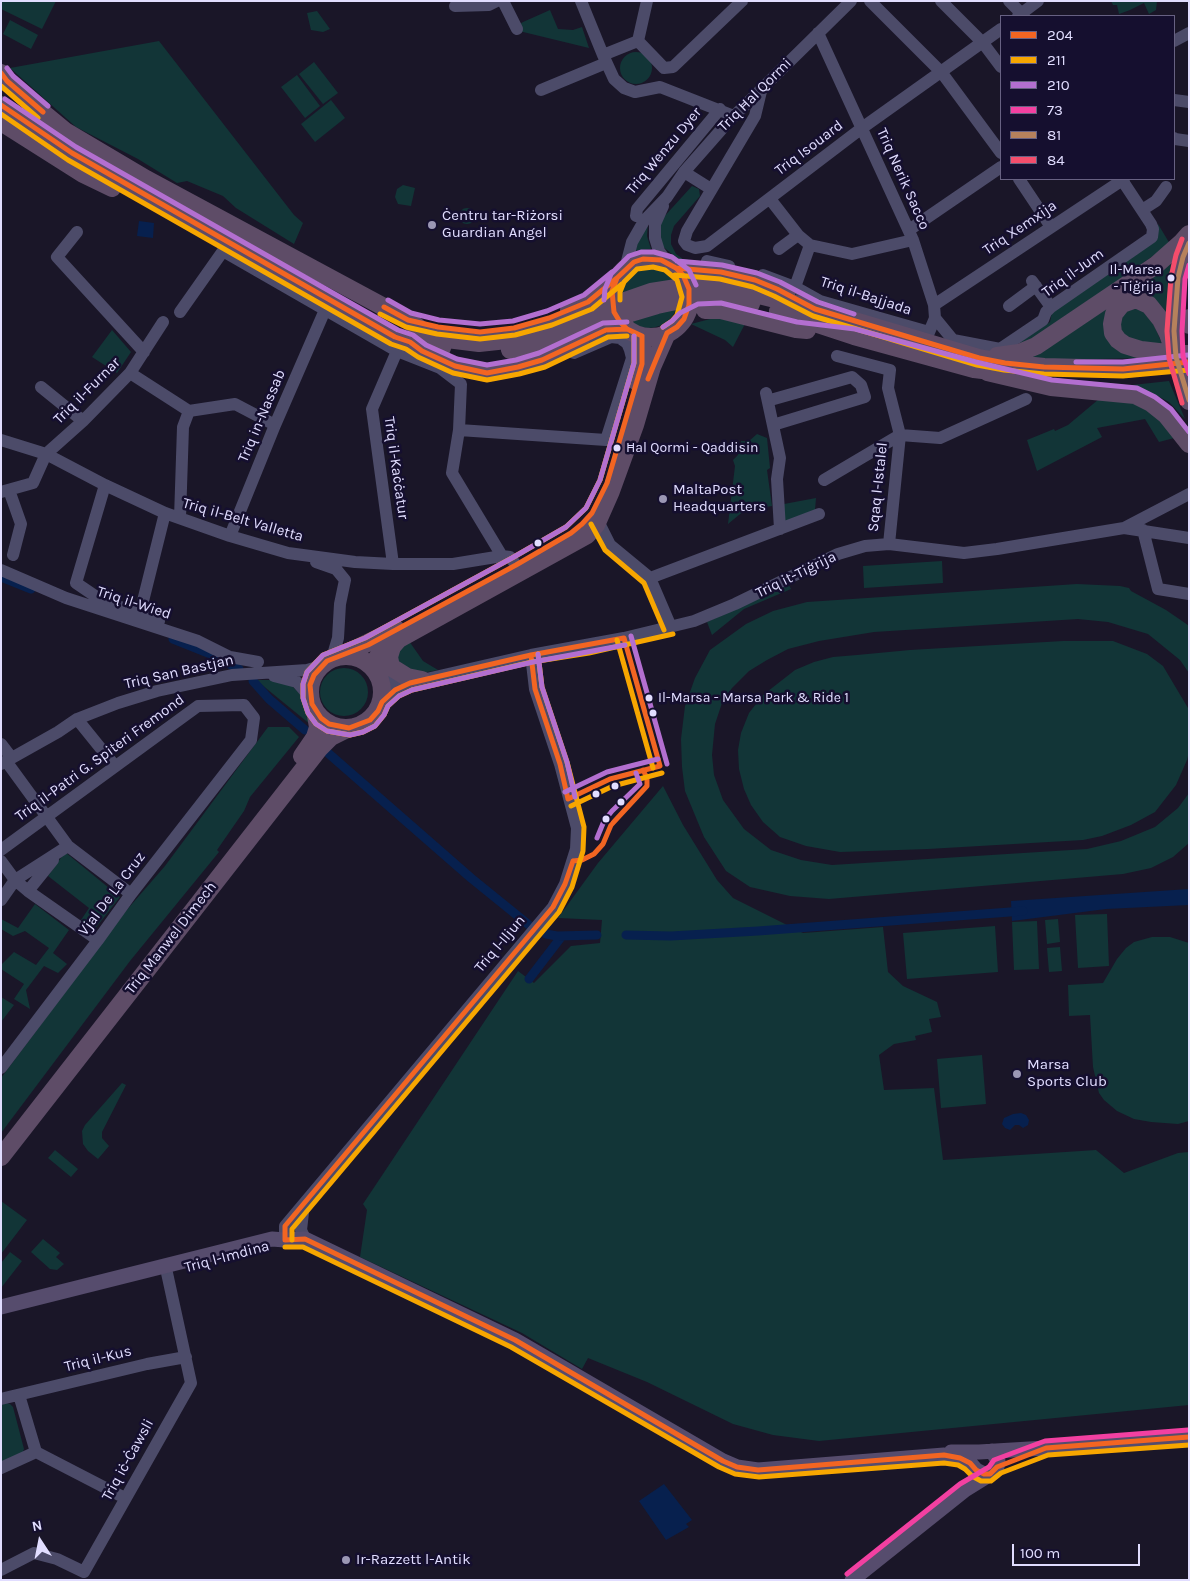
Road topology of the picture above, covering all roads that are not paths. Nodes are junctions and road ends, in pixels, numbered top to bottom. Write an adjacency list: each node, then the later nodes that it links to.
1 (496, 1): 11 (street)
2 (503, 1): 13 (street)
3 (581, 1): 20 (street)
4 (647, 1): 18 (street)
5 (742, 1): 18 (street)
6 (851, 1): 16 (street, Triq Ħal Qormi)
7 (870, 1): 23 (street)
8 (941, 1): 19 (street)
9 (1010, 1): 12 (street)
10 (1038, 1): 12 (street)
11 (455, 6)
12 (1021, 15)
13 (517, 29)
14 (1000, 30): 19 (street, Triq Isouard)
15 (1189, 33): 17 (street)
16 (818, 34): 24 (street, Triq Ħal Qormi); 33 (street, Triq Nerik Sacco)
17 (1175, 40)
18 (638, 41): 20 (street)
19 (983, 42): 21 (street); 23 (street, Triq Isouard)
20 (604, 59): 25 (street); 30 (street)
21 (1000, 66)
22 (1, 73): 39 (highway)
23 (942, 73): 33 (street, Triq Isouard); 36 (street)
24 (762, 87): 31 (street, Triq Ħal Qormi); 43 (street, Triq Isouard)
25 (541, 90)
26 (1, 92): 39 (highway)
27 (1175, 100): 28 (street)
28 (1189, 102)
29 (1, 105): 49 (highway)
30 (720, 109): 31 (street); 47 (street, Triq Wenzu Dyer)
31 (734, 116): 38 (street, Triq Ħal Qormi)
32 (1, 122): 49 (highway)
33 (862, 128): 45 (street, Triq Isouard); 53 (street, Triq Nerik Sacco)
34 (1175, 139): 35 (street)
35 (1189, 141)
36 (1000, 153)
37 (1000, 168): 53 (street)
38 (684, 172): 43 (street); 44 (street, Triq Ħal Qormi)
39 (146, 179): 70 (highway)
40 (1020, 180): 48 (street)
41 (1123, 180): 46 (street, Triq il-Jum); 48 (street, Triq Xemxija)
42 (1166, 187): 46 (street)
43 (711, 189): 45 (street, Triq Isouard)
44 (667, 197): 58 (street, Triq Ħal Qormi); 59 (street, Triq Ħal Qormi)
45 (770, 199): 52 (street)
46 (1142, 210): 63 (street, Triq il-Jum)
47 (636, 216)
48 (1051, 227): 67 (street, Triq Xemxija)
49 (206, 230): 78 (highway)
50 (77, 232): 79 (street)
51 (1189, 234): 83 (highway)
52 (798, 235): 55 (street); 56 (street)
53 (911, 235): 55 (street); 67 (street, Triq Nerik Sacco)
54 (1189, 242): 82 (highway)
55 (810, 245): 60 (street, Triq il-Bajjada)
56 (779, 250)
57 (707, 261): 60 (street, Triq il-Bajjada)
58 (672, 265): 59 (highway); 64 (highway); 69 (highway)
59 (621, 273): 70 (highway); 74 (highway)
60 (795, 287): 77 (street, Triq il-Bajjada)
61 (727, 293): 64 (highway); 73 (highway); 76 (highway)
62 (1009, 306): 63 (street)
63 (1051, 307): 67 (street, Triq il-Jum)
64 (814, 309): 77 (highway)
65 (326, 310): 66 (street); 78 (street); 91 (street, Triq in-Nassab)
66 (180, 312)
67 (934, 312): 77 (street)
68 (1189, 318): 72 (highway)
69 (684, 319): 75 (highway); 76 (highway)
70 (408, 320): 73 (highway)
71 (163, 322): 79 (street, Triq il-Furnar)
72 (1189, 325)
73 (563, 331): 78 (highway)
74 (635, 332): 75 (highway); 78 (highway); 114 (highway)
75 (668, 333): 105 (highway)
76 (854, 336): 83 (highway)
77 (927, 337): 83 (highway)
78 (403, 347): 93 (street); 115 (street, Triq il-Kaċċatur)
79 (144, 352): 84 (street, Triq il-Furnar)
80 (574, 353): 93 (street)
81 (837, 356): 94 (street, Sqaq l-Istalel)
82 (1176, 361): 83 (highway); 85 (highway); 88 (highway)
83 (976, 364): 96 (highway)
84 (130, 373): 89 (street); 90 (street, Triq il-Furnar)
85 (1189, 373)
86 (41, 386): 90 (street)
87 (1026, 399): 94 (street)
88 (1189, 401)
89 (188, 411): 91 (street); 104 (street)
90 (84, 421): 97 (street, Triq il-Furnar)
91 (276, 424): 109 (street, Triq in-Nassab)
92 (773, 425): 92 (street); 107 (street)
93 (460, 430): 114 (street)
94 (900, 435): 98 (street); 111 (street, Sqaq l-Istalel)
95 (1, 440): 97 (street, Triq il-Belt Valletta)
96 (1189, 444)
97 (46, 454): 99 (street, Triq il-Belt Valletta); 100 (street)
98 (824, 480)
99 (105, 485): 102 (street, Triq il-Belt Valletta); 119 (street)
100 (5, 491): 113 (street)
101 (1189, 494): 106 (street)
102 (165, 513): 104 (street, Triq il-Belt Valletta); 119 (street)
103 (819, 514): 107 (street)
104 (180, 518): 109 (street, Triq il-Belt Valletta)
105 (598, 520): 117 (street); 122 (highway)
106 (1124, 528): 108 (street, Triq it-Tiġrija); 111 (street, Triq it-Tiġrija)
107 (780, 529): 117 (street)
108 (1144, 530): 110 (street, Triq it-Tiġrija); 118 (street)
109 (230, 536): 112 (street, Triq il-Belt Valletta)
110 (1189, 538)
111 (889, 544): 121 (street, Triq it-Tiġrija)
112 (288, 553): 115 (street, Triq il-Belt Valletta); 124 (street)
113 (13, 555)
114 (509, 561): 115 (street, Triq il-Belt Valletta); 124 (highway)
115 (393, 564)
116 (1, 570): 125 (street, Triq il-Wied)
117 (650, 578): 121 (street)
118 (1189, 594)
119 (140, 613): 120 (street)
120 (169, 625)
121 (671, 627): 123 (street, Triq it-Tiġrija)
122 (400, 638): 126 (highway); 127 (highway)
123 (531, 656): 127 (street, Triq it-Tiġrija); 150 (street, Triq l-Iljun)
124 (332, 660): 125 (street, Triq San Bastjan); 126 (highway); 129 (highway)
125 (259, 668): 129 (street, Triq San Bastjan); 130 (street, Triq San Bastjan)
126 (378, 674): 127 (street, Triq it-Tiġrija); 128 (highway)
127 (416, 682): 128 (street, Triq it-Tiġrija)
128 (382, 702): 131 (highway)
129 (312, 703): 131 (highway); 148 (highway, Triq Manwel Dimech)
130 (78, 719): 134 (street, Triq San Bastjan); 135 (street)
131 (349, 728): 149 (highway, Triq Manwel Dimech)
132 (251, 740): 135 (street, Triq il-Patri G. Spiteri Fremond); 142 (street, Vjal De La Cruz)
133 (1, 744): 134 (street)
134 (6, 760): 136 (street)
135 (115, 766): 136 (street, Triq il-Patri G. Spiteri Fremond)
136 (46, 817): 137 (street); 138 (street, Triq il-Patri G. Spiteri Fremond)
137 (64, 848): 140 (street); 141 (street); 142 (street)
138 (1, 850)
139 (1, 861): 140 (street)
140 (16, 880): 141 (street); 143 (street)
141 (28, 891): 144 (street)
142 (131, 894): 144 (street, Vjal De La Cruz)
143 (1, 900)
144 (98, 940): 146 (street, Vjal De La Cruz)
145 (1, 1046): 146 (street)
146 (12, 1055): 147 (street, Vjal De La Cruz)
147 (1, 1068)
148 (1, 1140)
149 (1, 1158)
150 (304, 1204): 151 (street); 152 (street, Triq l-Iljun)
151 (305, 1239): 152 (main road); 161 (main road)
152 (285, 1240): 153 (main road, Triq l-Imdina); 154 (main road, Triq l-Imdina)
153 (167, 1274): 155 (main road, Triq l-Imdina); 156 (street, Triq iċ-Ċawsli)
154 (1, 1307)
155 (1, 1315)
156 (186, 1357): 157 (street, Triq il-Kus); 164 (street, Triq iċ-Ċawsli)
157 (19, 1395): 158 (street, Triq il-Kus); 160 (street)
158 (1, 1399)
159 (1189, 1437): 162 (main road)
160 (36, 1452): 163 (street); 164 (street)
161 (897, 1459): 162 (main road); 165 (main road)
162 (983, 1463): 165 (main road)
163 (1, 1468)
164 (125, 1498): 166 (street, Triq iċ-Ċawsli)
165 (951, 1501): 167 (main road)
166 (1, 1570)
167 (852, 1580)

